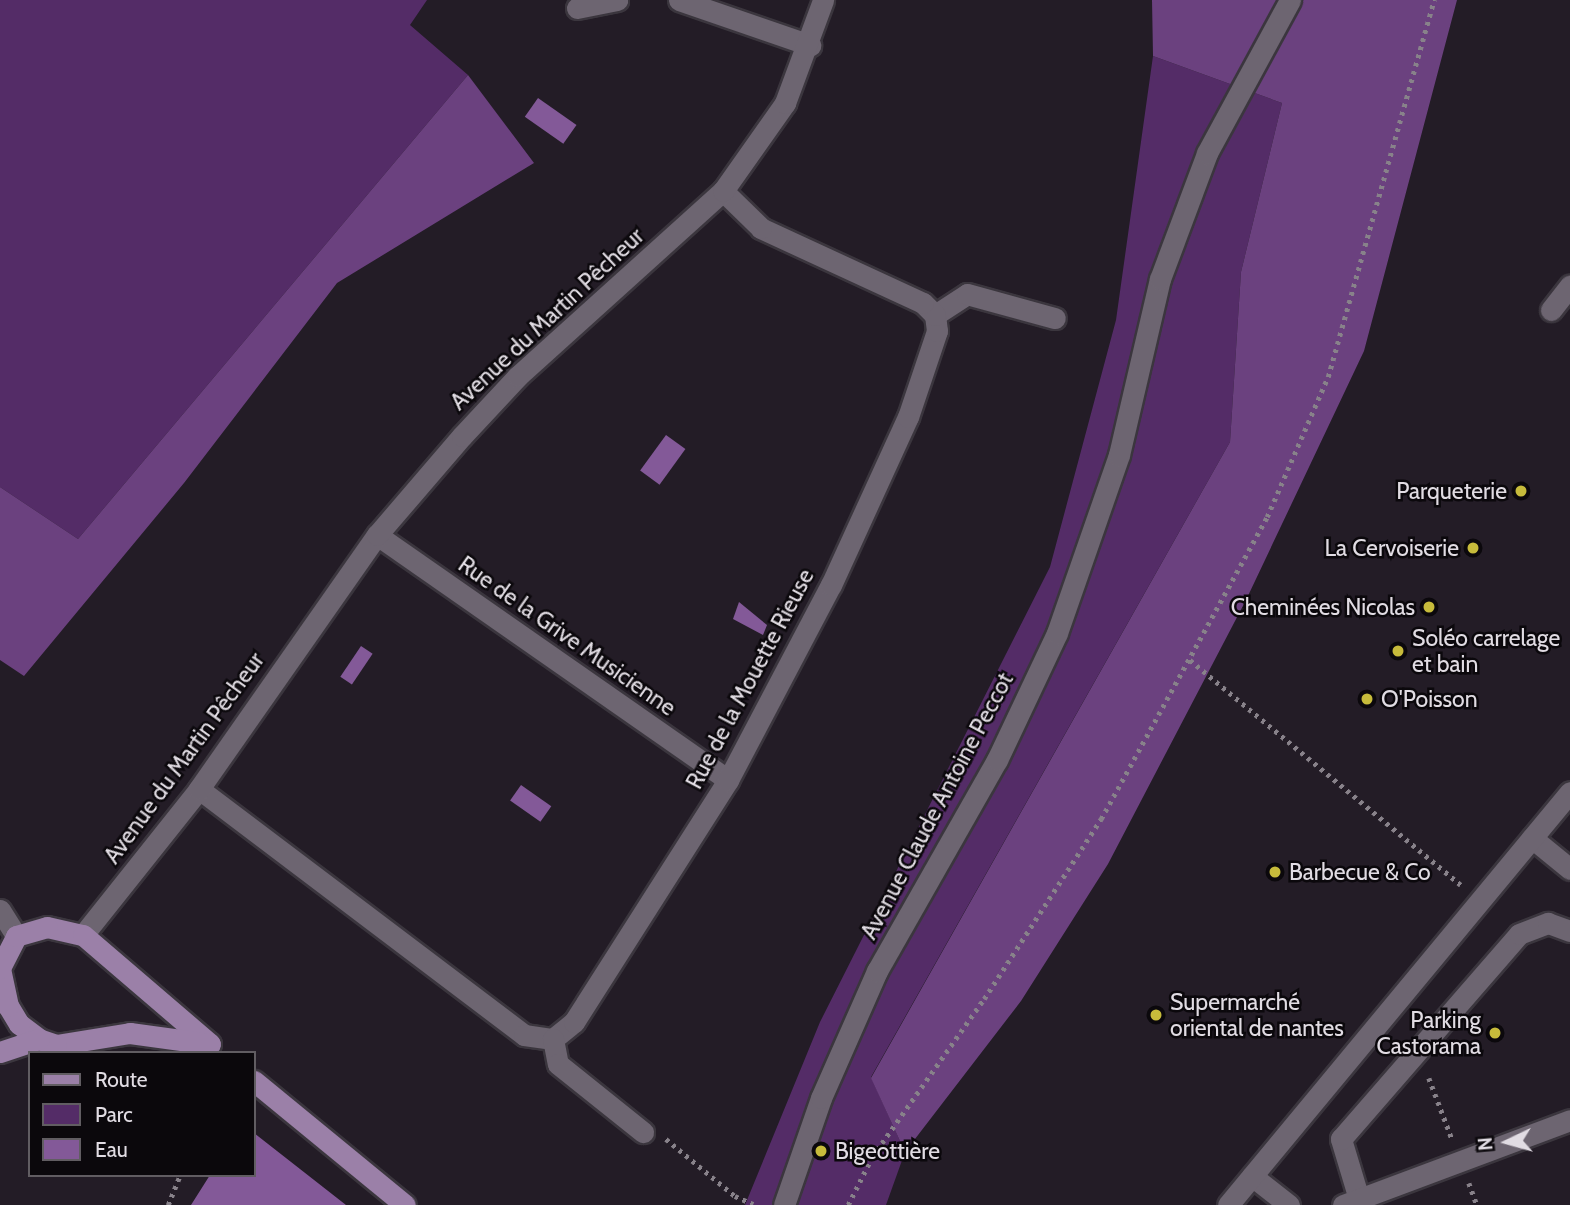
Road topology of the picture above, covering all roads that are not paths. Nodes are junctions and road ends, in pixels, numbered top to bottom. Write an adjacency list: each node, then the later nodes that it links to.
1 (617, 0): 5 (street)
2 (679, 0): 6 (street)
3 (823, 0): 6 (street, Avenue du Martin Pêcheur)
4 (1290, 0): 34 (street, Avenue Claude Antoine Peccot)
5 (577, 8)
6 (810, 45): 7 (street, Avenue du Martin Pêcheur)
7 (723, 191): 10 (street); 12 (street, Avenue du Martin Pêcheur)
8 (1570, 286): 9 (street)
9 (1551, 310)
10 (935, 315): 11 (street); 13 (street, Rue de la Mouette Rieuse)
11 (1055, 318)
12 (377, 535): 13 (street, Rue de la Grive Musicienne); 14 (street, Avenue du Martin Pêcheur)
13 (728, 780): 24 (street, Rue de la Mouette Rieuse)
14 (199, 789): 20 (street, Avenue du Martin Pêcheur); 24 (street)
15 (1570, 792): 16 (street)
16 (1532, 838): 17 (street); 31 (street)
17 (1570, 869)
18 (0, 910): 21 (street)
19 (1570, 931): 32 (street)
20 (83, 935): 21 (main road); 26 (main road)
21 (16, 936): 22 (main road)
22 (0, 968): 23 (main road)
23 (0, 982): 25 (main road)
24 (553, 1038): 30 (street)
25 (39, 1039): 26 (main road); 27 (main road)
26 (216, 1048)
27 (0, 1052)
28 (256, 1083): 33 (main road)
29 (1570, 1120): 32 (street)
30 (643, 1132)
31 (1252, 1176): 35 (street); 36 (street)
32 (1351, 1202)
33 (405, 1205)
34 (783, 1205)
35 (1228, 1205)
36 (1289, 1205)

